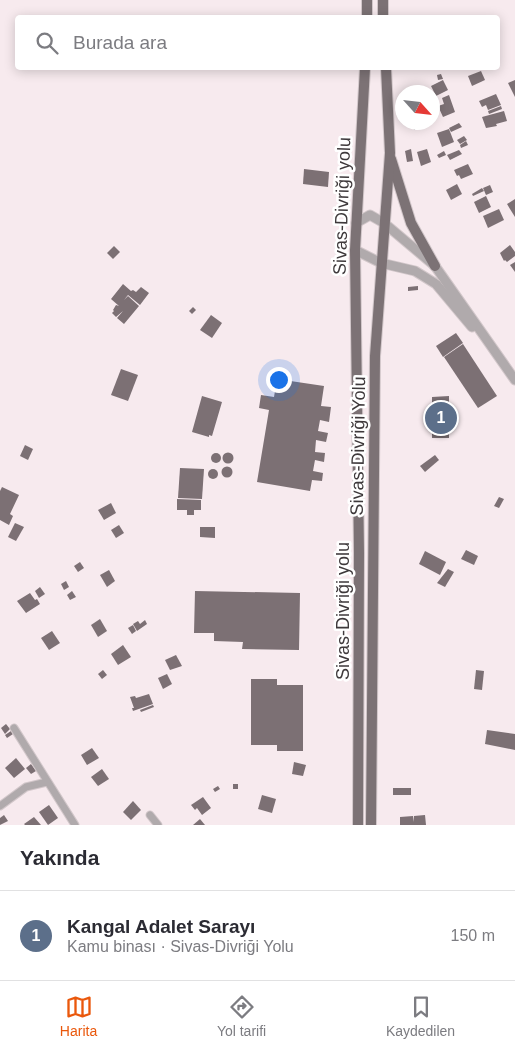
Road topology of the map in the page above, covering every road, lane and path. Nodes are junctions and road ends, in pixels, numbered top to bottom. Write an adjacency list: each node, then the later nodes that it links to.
1 (367, 0): 3 (main road)
2 (384, 0): 4 (main road)
3 (367, 15)
4 (384, 15)
5 (365, 70): 9 (main road, Sivas-Divriği yolu)
6 (386, 70): 7 (main road, Sivas-Divriği Yolu)
7 (390, 153): 8 (main road, Sivas-Divriği Yolu); 12 (main road)
8 (384, 223): 9 (street); 11 (main road, Sivas-Divriği Yolu); 12 (street)
9 (356, 224): 10 (main road, Sivas-Divriği yolu)
10 (355, 250): 11 (street); 20 (main road, Sivas-Divriği yolu)
11 (381, 263): 13 (street); 21 (main road, Sivas-Divriği Yolu)
12 (435, 266): 13 (street)
13 (513, 377)
14 (14, 728): 15 (street)
15 (47, 782): 16 (street); 18 (street)
16 (0, 806)
17 (150, 815): 19 (street)
18 (75, 825)
19 (158, 825)
20 (358, 825)
21 (371, 825)

